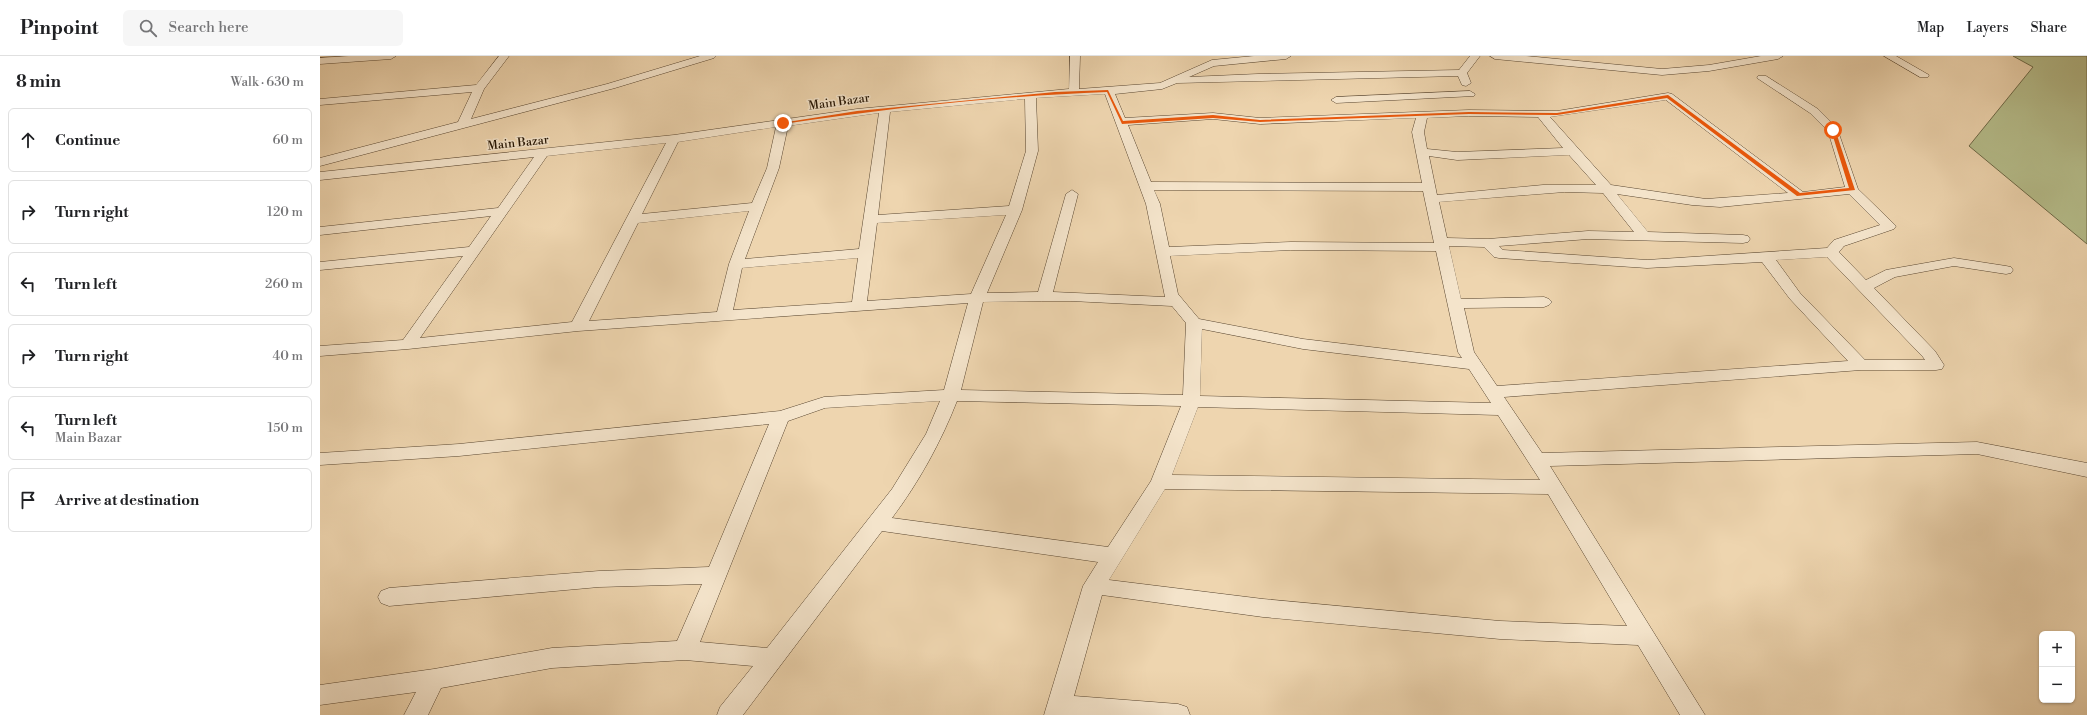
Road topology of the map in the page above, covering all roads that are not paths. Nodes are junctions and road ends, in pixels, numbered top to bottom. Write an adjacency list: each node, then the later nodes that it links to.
1 (391, 56): 10 (street)
2 (504, 56): 15 (street)
3 (712, 56): 28 (street)
4 (1075, 56): 17 (street)
5 (1286, 56): 14 (street, Main Bazar)
6 (1475, 56): 11 (street)
7 (1494, 56): 8 (street)
8 (1778, 56)
9 (1889, 56): 12 (street)
10 (320, 61)
11 (1462, 73): 14 (street); 18 (street)
12 (1924, 75)
13 (1762, 78): 37 (street)
14 (1171, 82): 16 (street, Main Bazar)
15 (479, 88): 21 (street); 28 (street)
16 (1108, 91): 17 (street, Main Bazar); 26 (street)
17 (1074, 92): 19 (street, Main Bazar)
18 (1470, 94): 20 (street); 23 (street)
19 (1030, 95): 22 (street, Main Bazar); 42 (street)
20 (1336, 100)
21 (320, 102)
22 (885, 109): 27 (street, Main Bazar); 45 (street)
23 (1469, 113): 24 (street); 25 (street)
24 (1541, 114): 30 (street); 40 (street)
25 (1422, 116): 26 (street); 31 (street)
26 (1122, 122): 35 (street)
27 (783, 123): 29 (street, Main Bazar); 41 (street)
28 (463, 125): 33 (street)
29 (674, 139): 32 (street, Main Bazar); 44 (street)
30 (1572, 151): 31 (street); 36 (street)
31 (1422, 152): 38 (street)
32 (542, 154): 34 (street, Main Bazar); 43 (street)
33 (320, 162)
34 (320, 176)
35 (1146, 186): 38 (street); 53 (street)
36 (1607, 189): 38 (street); 40 (street); 47 (street)
37 (1852, 190): 40 (street); 54 (street)
38 (1430, 193): 50 (street)
39 (1072, 194): 60 (street)
40 (1798, 195)
41 (757, 206): 44 (street); 56 (street)
42 (1015, 210): 45 (street); 61 (street)
43 (502, 211): 46 (street); 51 (street)
44 (633, 219): 68 (street)
45 (871, 219): 52 (street)
46 (320, 231)
47 (1644, 236): 48 (street); 49 (street)
48 (1744, 239)
49 (1488, 243): 50 (street); 55 (street)
50 (1441, 244): 53 (street); 64 (street)
51 (474, 251): 57 (street); 69 (street)
52 (866, 252): 56 (street); 65 (street)
53 (1162, 252): 62 (street)
54 (1831, 252): 55 (street); 59 (street)
55 (1766, 258): 72 (street)
56 (736, 264): 66 (street)
57 (320, 266)
58 (2006, 270): 59 (street)
59 (1865, 287): 72 (street)
60 (1044, 297): 61 (street); 62 (street)
61 (978, 298): 65 (street); 74 (street)
62 (1177, 302): 67 (street)
63 (1544, 302): 64 (street)
64 (1455, 304): 71 (street)
65 (859, 306): 66 (street)
66 (724, 316): 68 (street)
67 (1194, 324): 71 (street); 75 (street)
68 (578, 326): 69 (street)
69 (408, 344): 70 (street)
70 (320, 351)
71 (1475, 365): 73 (street)
72 (1861, 365): 73 (street)
73 (1492, 392): 76 (street)
74 (951, 394): 75 (street); 77 (street); 83 (street)
75 (1191, 402): 76 (street); 81 (street)
76 (1504, 409): 79 (street)
77 (781, 417): 78 (street); 85 (street)
78 (320, 459)
79 (1537, 460): 80 (street); 82 (street)
80 (2087, 470)
81 (1160, 482): 82 (street); 84 (street)
82 (1554, 487): 88 (street)
83 (876, 523): 84 (street); 90 (street)
84 (1114, 556): 86 (street)
85 (716, 575): 87 (street); 89 (street)
86 (1094, 586): 88 (street); 93 (street)
87 (389, 597)
88 (1644, 636): 97 (street)
89 (686, 650): 90 (street); 91 (street)
90 (772, 658): 95 (street)
91 (434, 679): 92 (street); 94 (street)
92 (320, 694)
93 (1058, 710): 96 (street)
94 (416, 715)
95 (729, 715)
96 (1178, 715)
97 (1694, 715)

